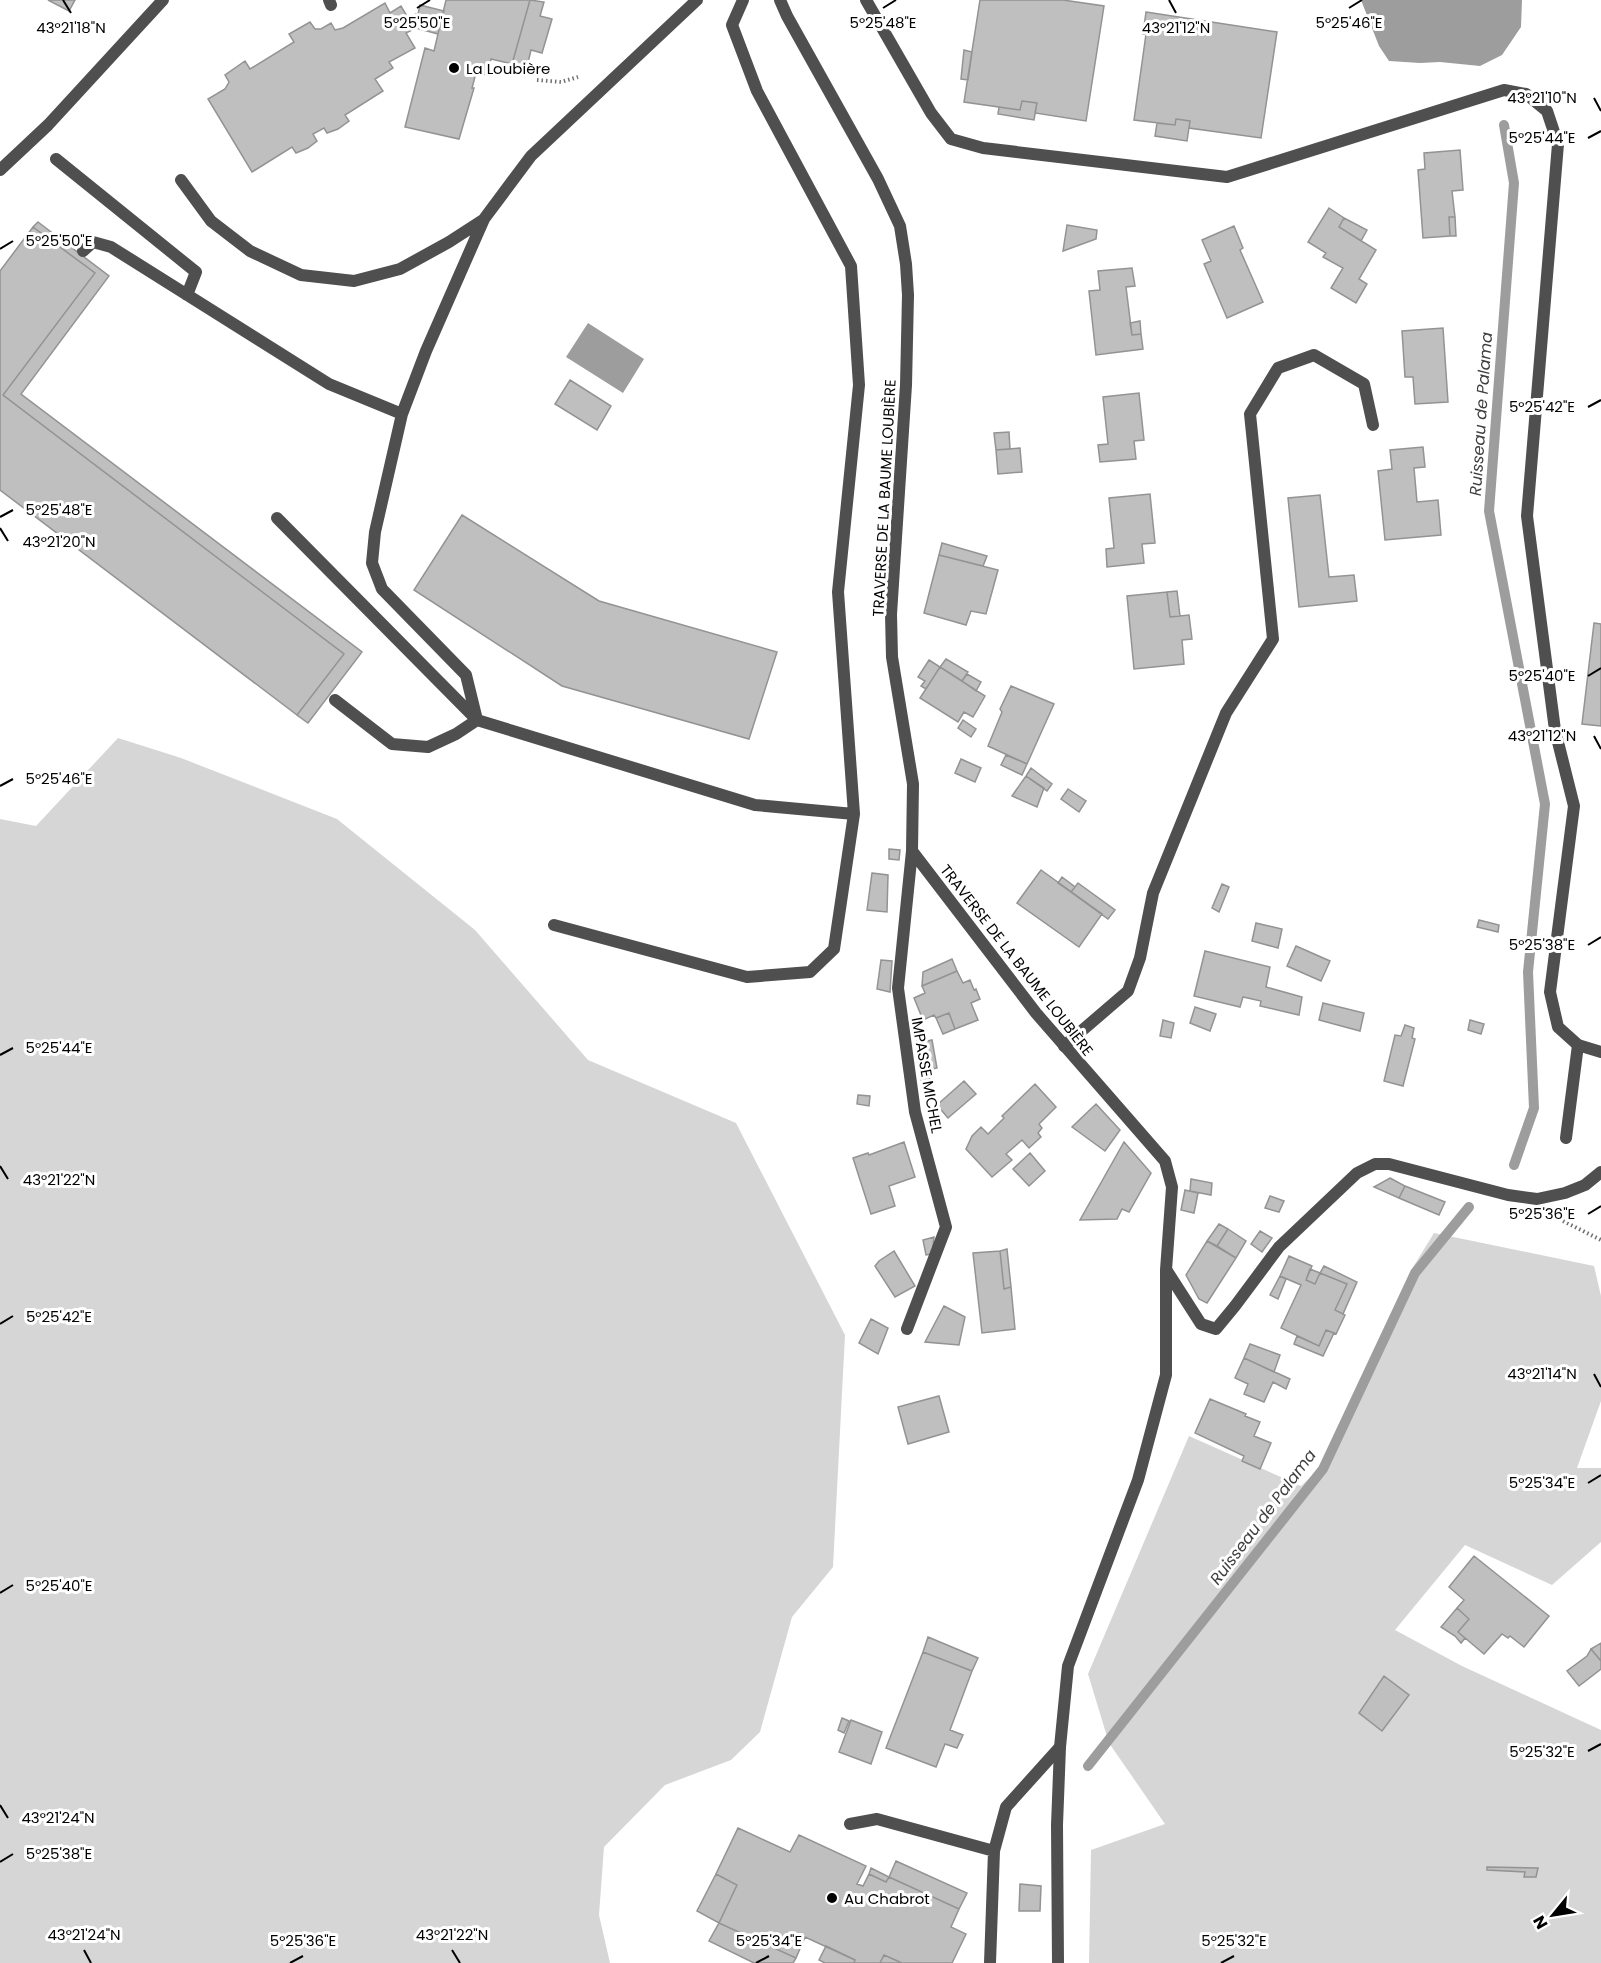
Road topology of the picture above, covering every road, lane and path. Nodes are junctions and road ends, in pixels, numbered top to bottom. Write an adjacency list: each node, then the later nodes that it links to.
1 (163, 0): 7 (street)
2 (697, 0): 9 (street)
3 (743, 0): 17 (street)
4 (780, 0): 18 (street, TRAVERSE DE LA BAUME LOUBIÈRE)
5 (866, 0): 20 (street)
6 (56, 159): 11 (street)
7 (0, 170)
8 (181, 180): 9 (street)
9 (484, 219): 12 (street)
10 (83, 251): 11 (street)
11 (187, 295): 12 (street)
12 (402, 414): 16 (street)
13 (1373, 426): 21 (street)
14 (276, 518): 16 (street)
15 (335, 700): 16 (street)
16 (477, 720): 17 (street)
17 (854, 814): 19 (street)
18 (912, 851): 21 (street, TRAVERSE DE LA BAUME LOUBIÈRE); 28 (street, IMPASSE MICHEL)
19 (554, 925)
20 (1578, 1045): 22 (street); 23 (street)
21 (1064, 1046): 27 (street, TRAVERSE DE LA BAUME LOUBIÈRE)
22 (1601, 1052)
23 (1566, 1138)
24 (1601, 1172): 27 (street)
25 (1567, 1223): 26 (path)
26 (1601, 1240)
27 (1166, 1270): 29 (street, TRAVERSE DE LA BAUME LOUBIÈRE)
28 (907, 1329)
29 (1059, 1747): 31 (street); 33 (street, TRAVERSE DE LA BAUME LOUBIÈRE)
30 (850, 1824): 31 (street)
31 (994, 1851): 32 (street)
32 (990, 1963)
33 (1058, 1963)

